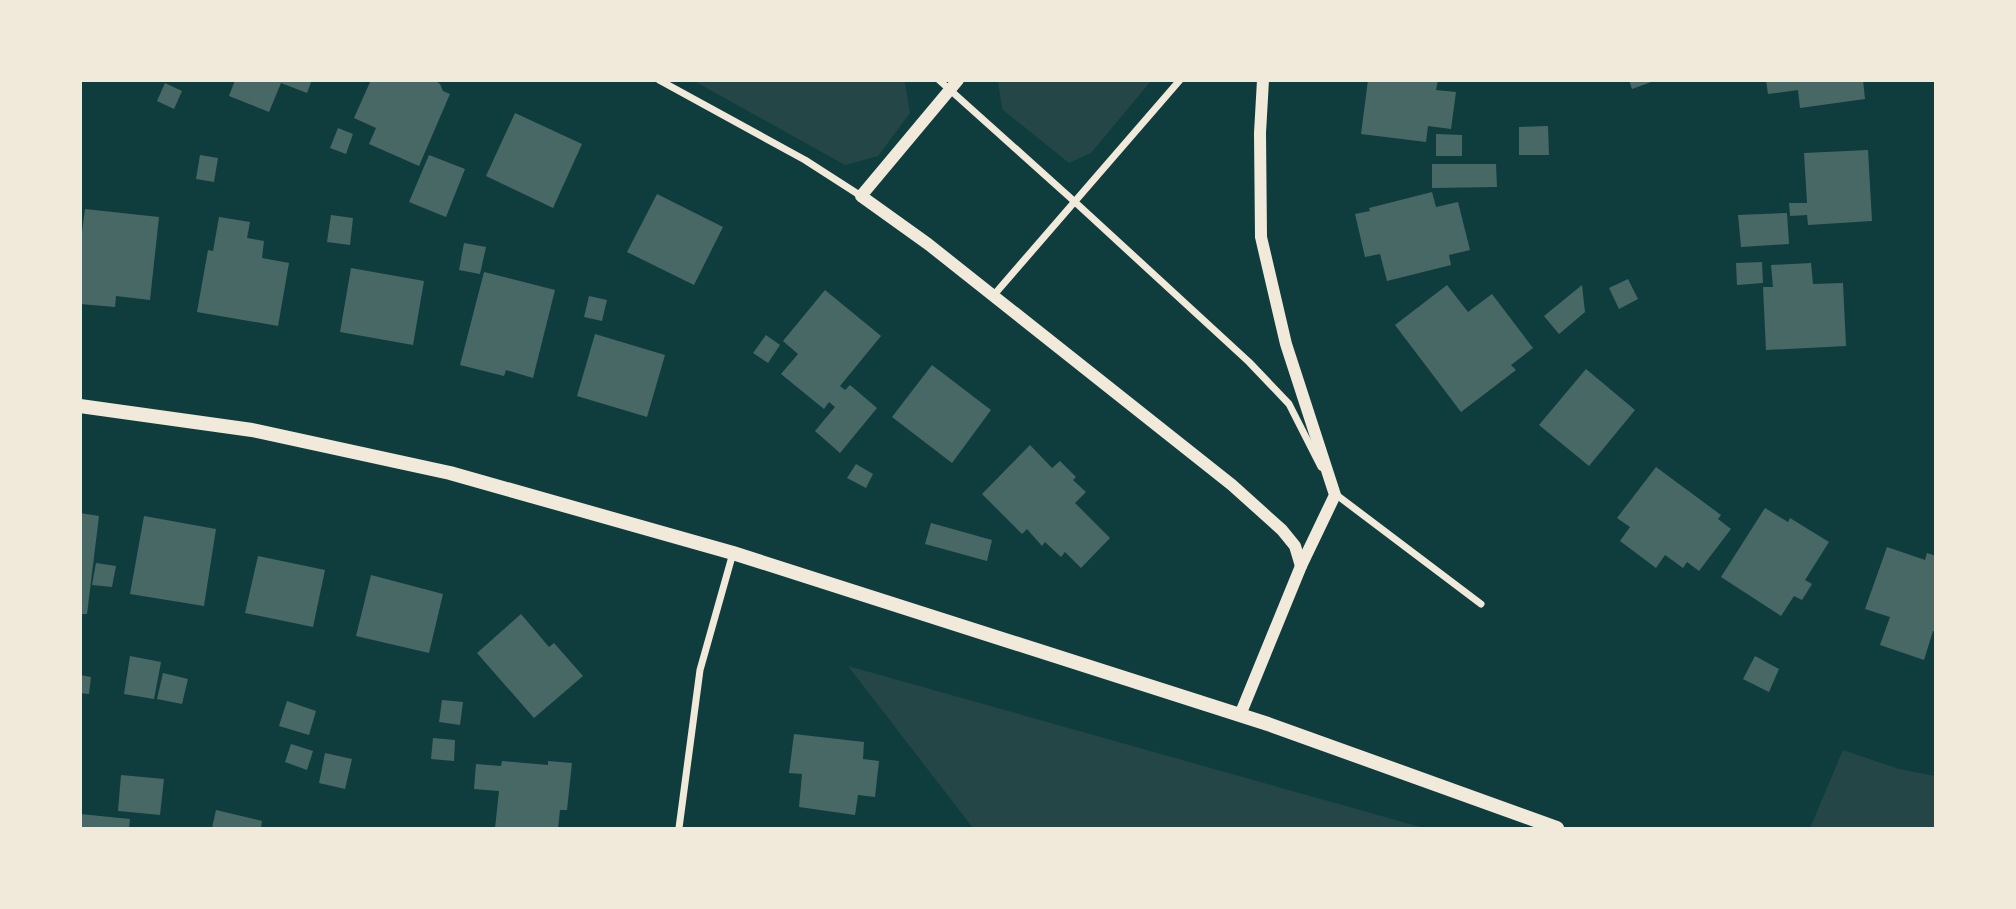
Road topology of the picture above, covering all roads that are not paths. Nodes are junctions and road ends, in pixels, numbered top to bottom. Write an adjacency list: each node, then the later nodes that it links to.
1 (659, 80): 6 (street)
2 (939, 80): 5 (street)
3 (1180, 80): 7 (street)
4 (1264, 80): 10 (street)
5 (954, 85): 6 (street); 7 (street)
6 (861, 196): 8 (street)
7 (1075, 202): 8 (street); 10 (street)
8 (993, 297): 12 (street)
9 (80, 405): 11 (main road)
10 (1335, 495): 12 (street); 13 (street)
11 (733, 553): 14 (main road); 15 (street)
12 (1301, 566): 14 (street)
13 (1482, 604)
14 (1240, 715): 16 (main road)
15 (679, 828)
16 (1557, 828)

